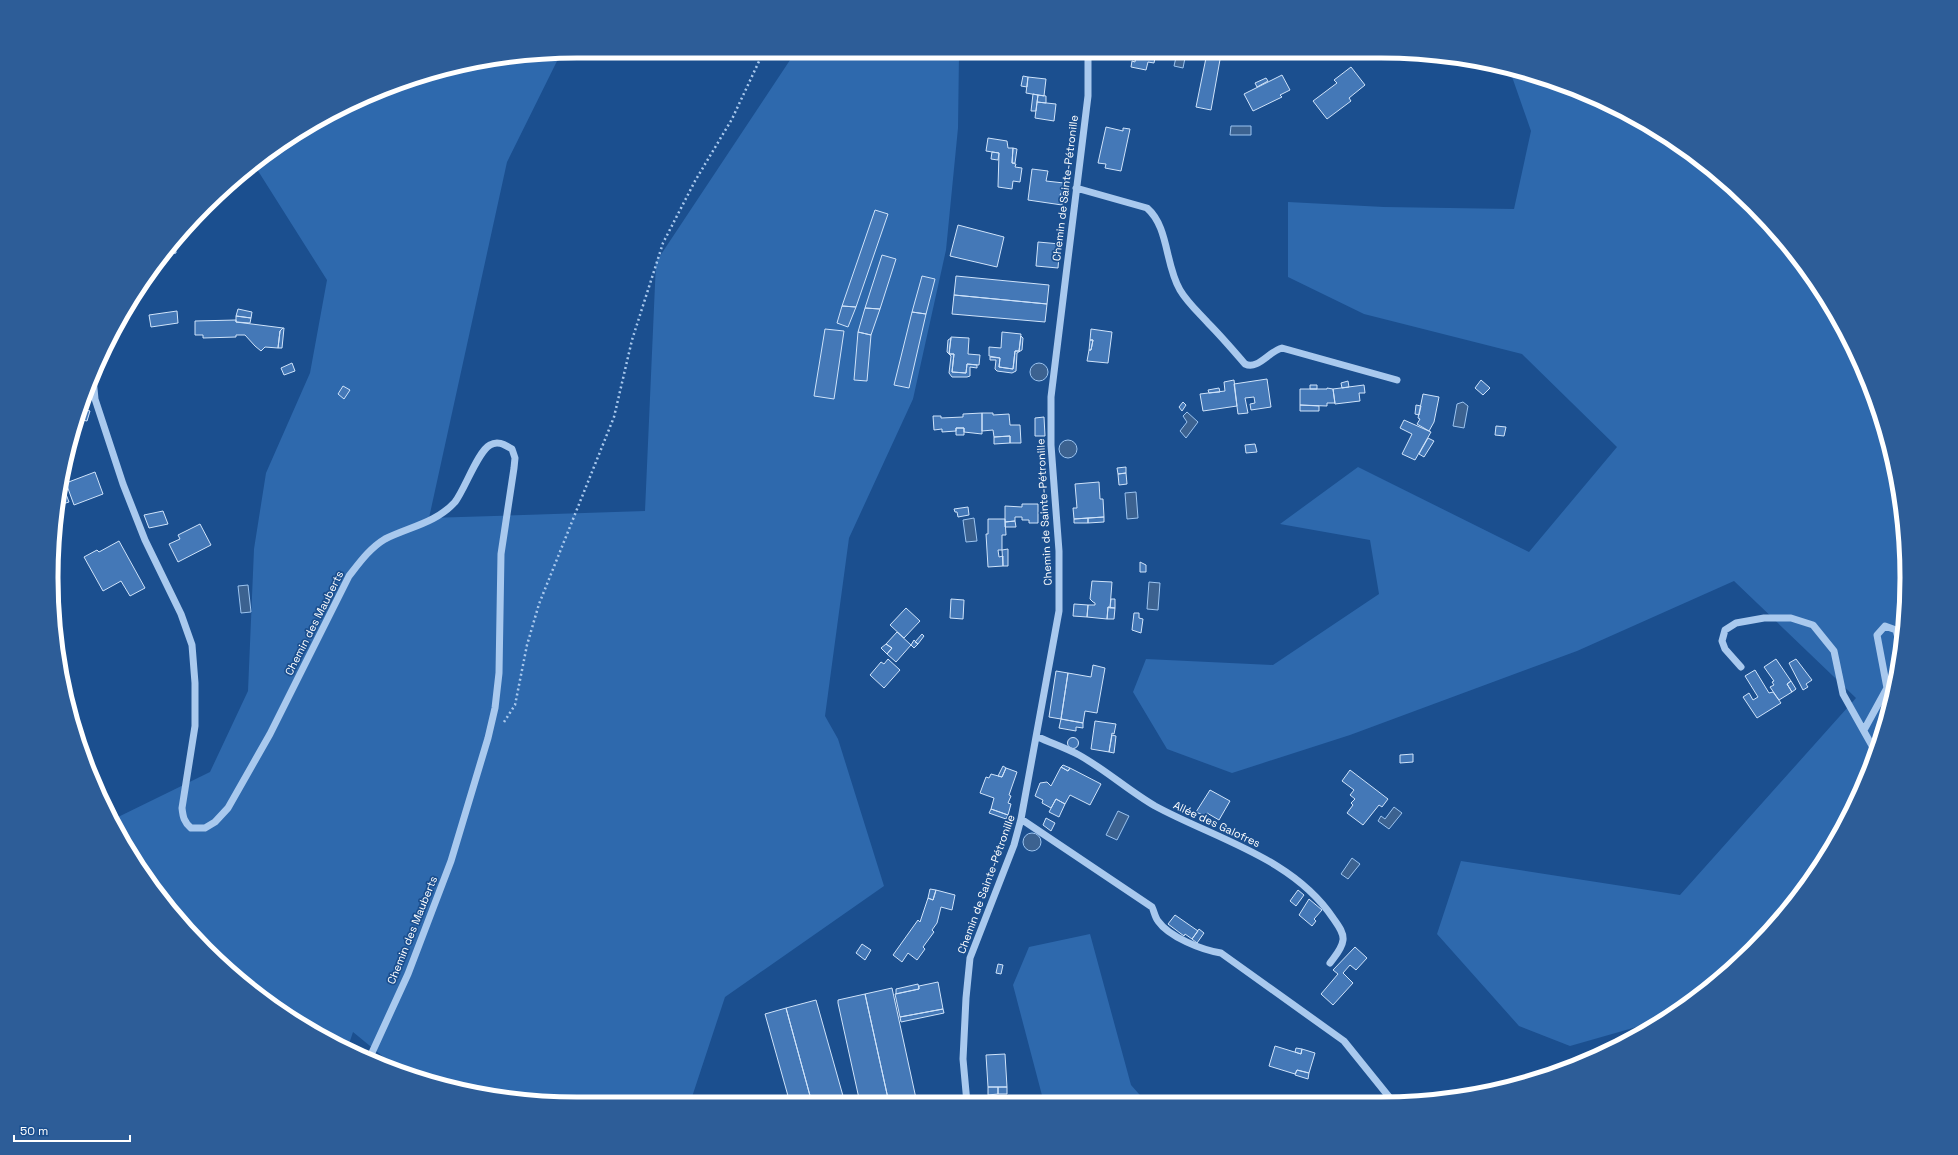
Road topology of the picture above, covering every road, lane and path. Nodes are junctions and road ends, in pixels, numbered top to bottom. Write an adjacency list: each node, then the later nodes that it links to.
1 (761, 58): 8 (path)
2 (1088, 58): 3 (street, Chemin de Sainte-Pétronille)
3 (1076, 188): 4 (street); 10 (street, Chemin de Sainte-Pétronille)
4 (1397, 380)
5 (94, 389): 14 (street, Chemin des Mauberts)
6 (1897, 634): 9 (street)
7 (1741, 666): 9 (street)
8 (504, 723)
9 (1864, 730): 11 (street)
10 (1038, 737): 12 (street, Chemin de Sainte-Pétronille); 13 (street, Allée des Galofres)
11 (1872, 745)
12 (1021, 819): 15 (street, Chemin de Sainte-Pétronille); 16 (street)
13 (1330, 963)
14 (372, 1054)
15 (966, 1097)
16 (1389, 1097)

